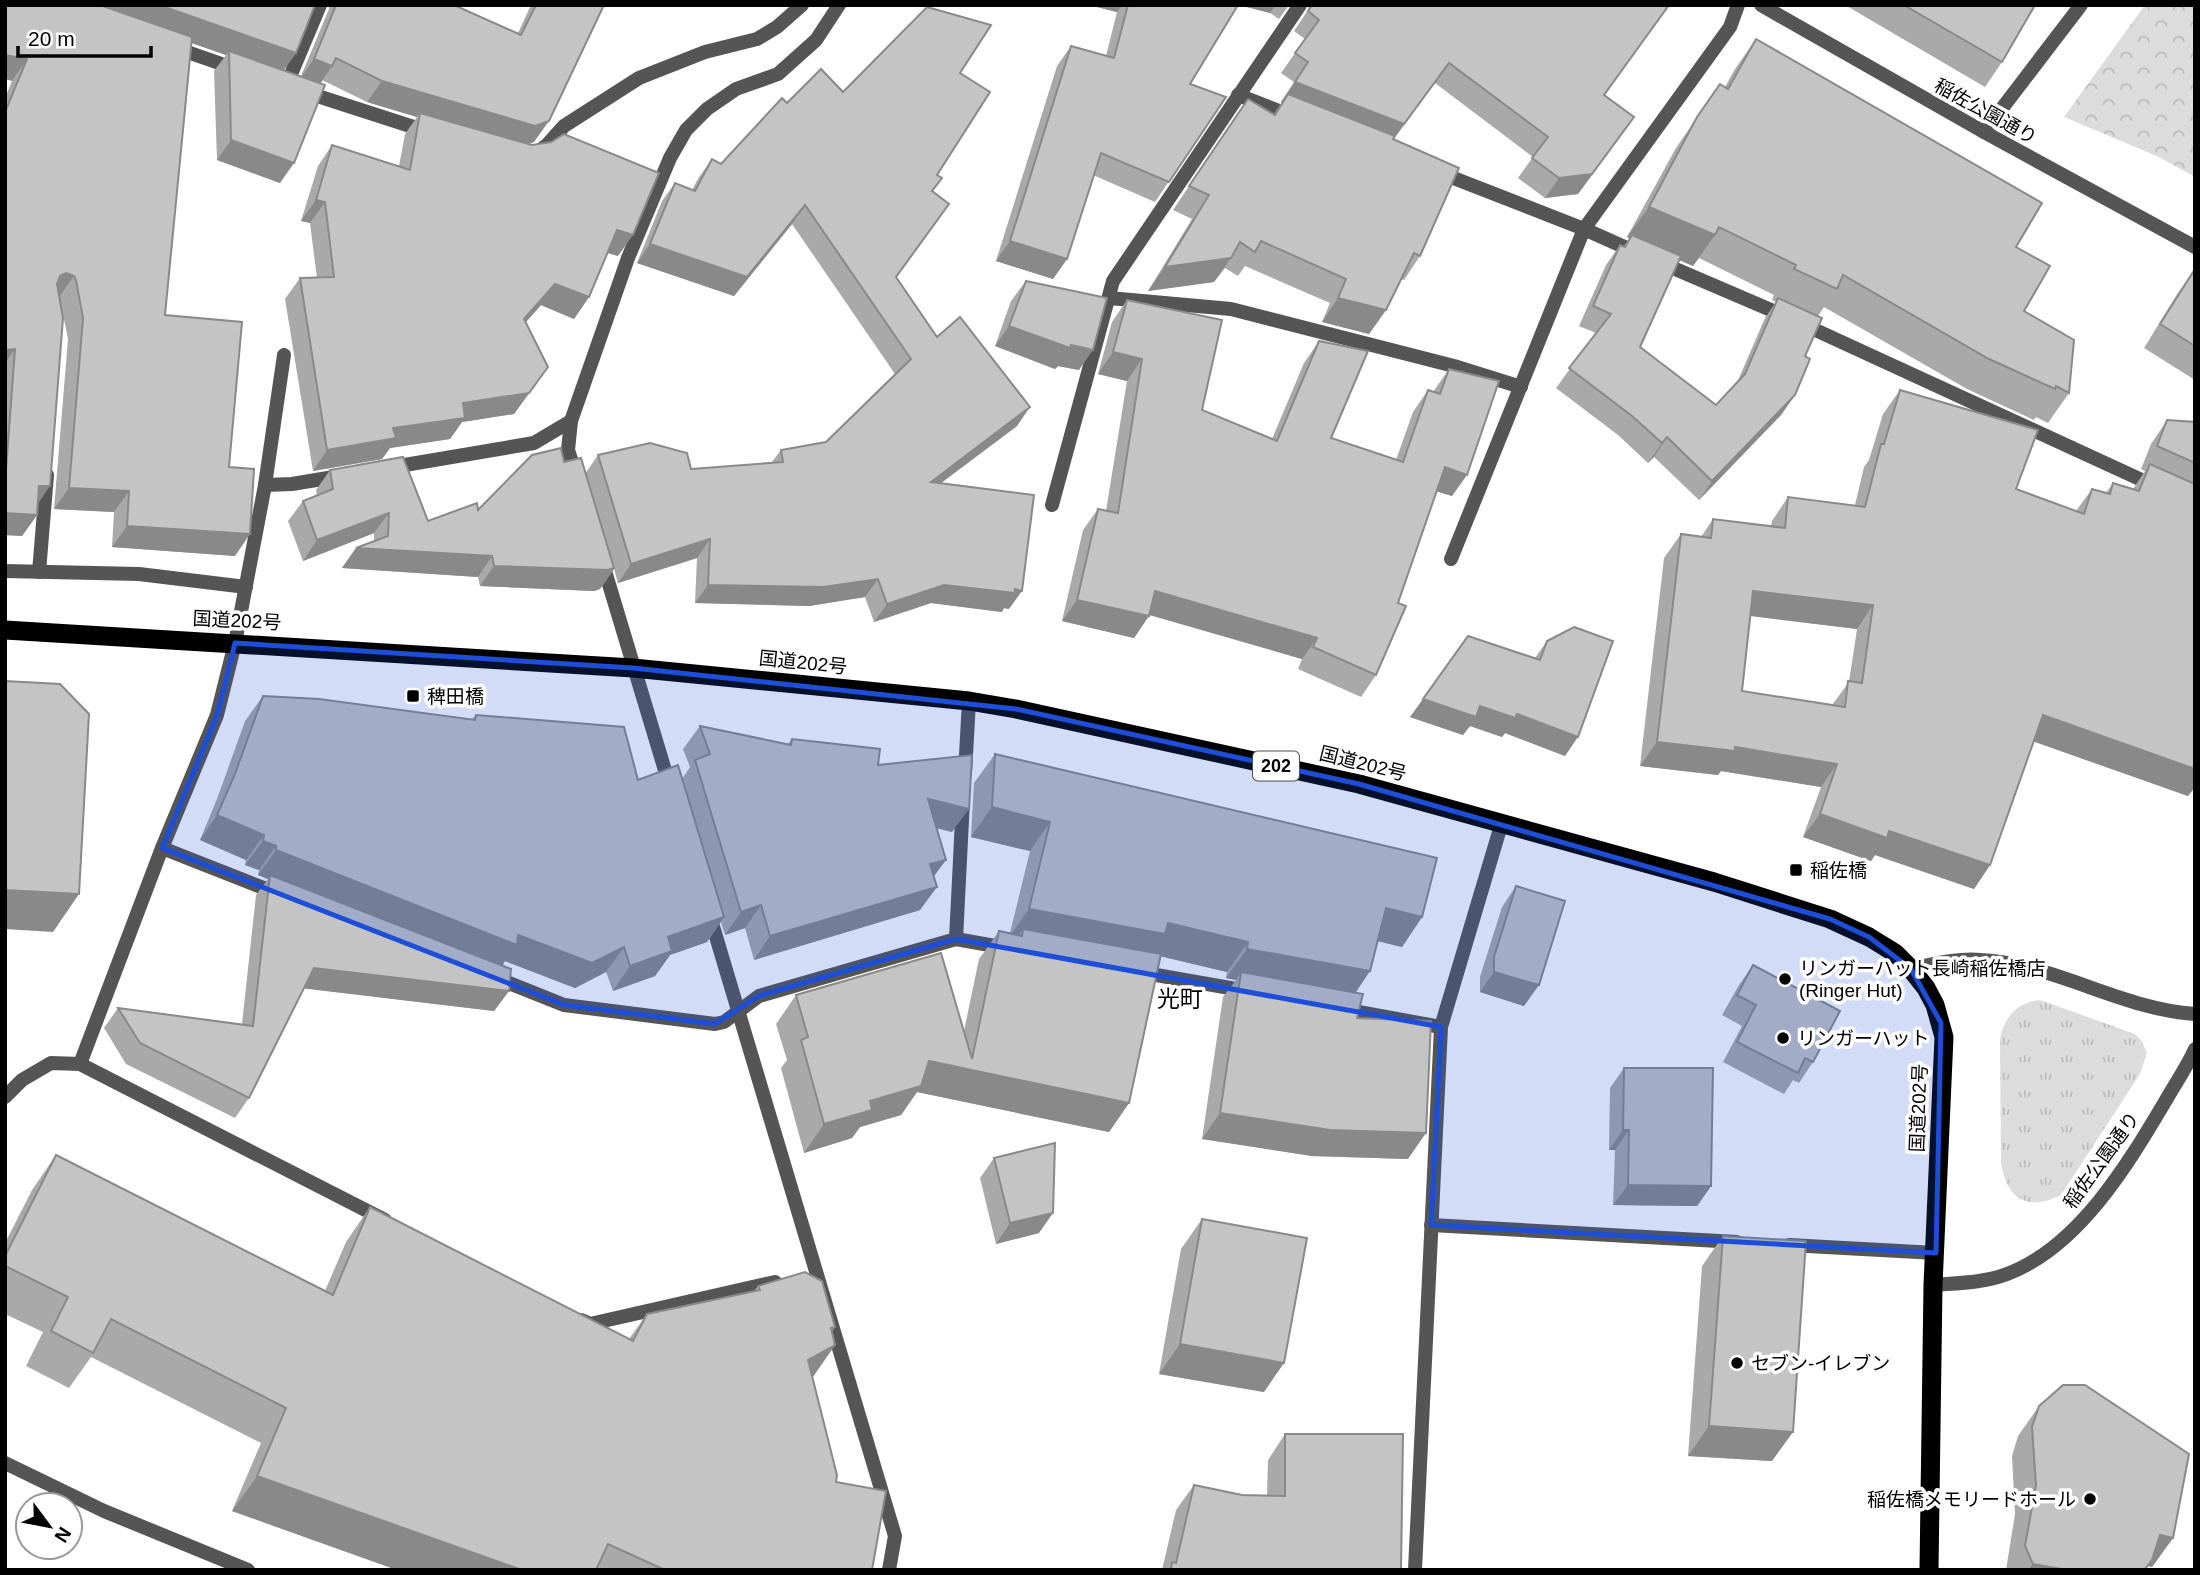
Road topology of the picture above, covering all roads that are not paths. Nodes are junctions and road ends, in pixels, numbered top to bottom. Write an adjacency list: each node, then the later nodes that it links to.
1 (320, 5): 13 (street)
2 (802, 5): 14 (street)
3 (839, 5): 21 (street)
4 (1300, 5): 10 (street)
5 (1738, 5): 16 (street)
6 (1760, 5): 12 (street, 稲佐公園通り)
7 (2075, 7): 12 (street)
8 (156, 41): 9 (street)
9 (247, 73)
10 (1238, 95): 11 (street); 18 (street)
11 (1302, 120)
12 (1984, 132): 17 (street, 稲佐公園通り)
13 (449, 138)
14 (520, 157)
15 (1430, 169): 16 (street)
16 (1584, 229): 20 (street); 25 (street)
17 (2195, 247)
18 (1108, 298): 20 (street); 26 (street)
19 (284, 355): 23 (street)
20 (1521, 387): 28 (street)
21 (570, 421): 23 (street); 24 (street)
22 (48, 462): 30 (street)
23 (265, 485): 31 (street)
24 (580, 490)
25 (2170, 493)
26 (1052, 505)
27 (596, 543): 34 (street)
28 (1451, 559)
29 (5, 571): 30 (street)
30 (39, 572): 31 (street)
31 (246, 587): 33 (street)
32 (5, 630): 33 (highway, 国道202号 / 202)
33 (235, 643): 34 (highway, 国道202号 / 202); 38 (street)
34 (633, 668): 35 (highway, 国道202号 / 202); 36 (street)
35 (969, 701): 37 (highway, 国道202号 / 202); 41 (street)
36 (673, 799)
37 (1502, 822): 43 (highway, 国道202号 / 202); 50 (street)
38 (162, 848): 39 (street); 52 (street)
39 (292, 899)
40 (706, 904): 48 (street)
41 (956, 939): 42 (street); 48 (street)
42 (1023, 951)
43 (1911, 969): 49 (street); 58 (highway, 国道202号 / 202)
44 (1131, 971): 46 (street)
45 (486, 974): 48 (street)
46 (1266, 995)
47 (1333, 1007): 50 (street)
48 (739, 1009): 59 (street)
49 (2195, 1014)
50 (1441, 1027): 54 (street)
51 (2195, 1049): 60 (street, 稲佐公園通り)
52 (80, 1063): 53 (street); 55 (street)
53 (5, 1097)
54 (1431, 1225): 56 (street); 65 (street)
55 (403, 1229)
56 (1745, 1243)
57 (1772, 1244): 58 (street)
58 (1936, 1253): 60 (highway, 国道202号 / 202)
59 (804, 1276): 61 (street); 64 (street)
60 (1933, 1284): 66 (highway, 国道202号 / 202)
61 (565, 1311)
62 (5, 1463): 63 (street)
63 (248, 1570)
64 (889, 1570)
65 (1415, 1570)
66 (1929, 1570)

